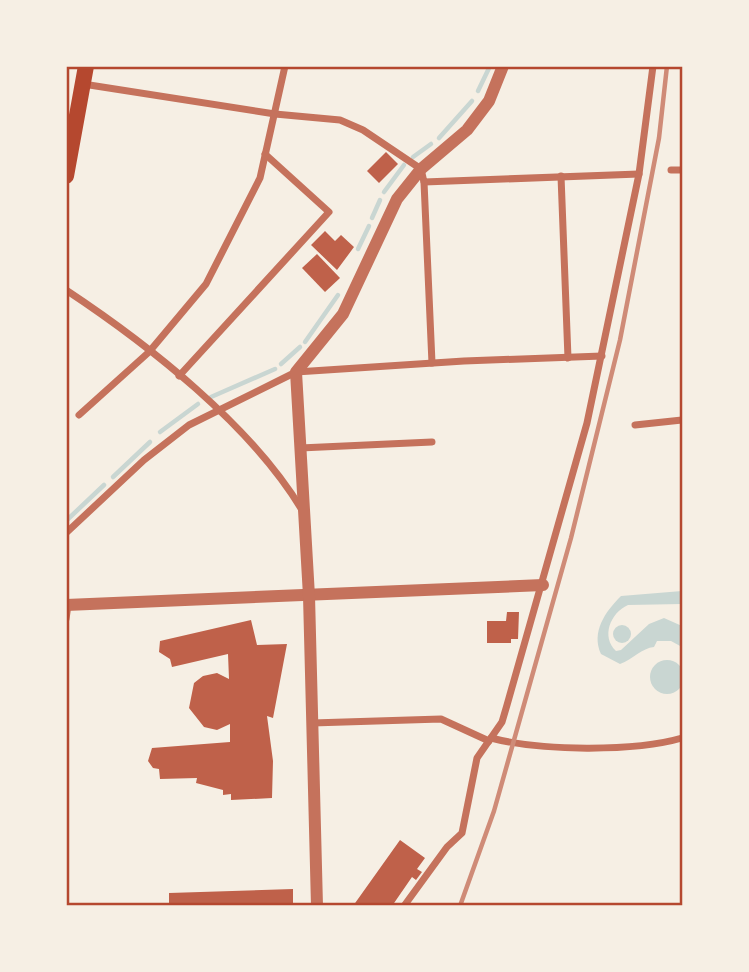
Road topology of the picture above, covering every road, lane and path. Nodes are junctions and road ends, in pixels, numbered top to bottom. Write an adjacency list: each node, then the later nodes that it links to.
1 (86, 66): 5 (highway)
2 (285, 66): 6 (street)
3 (503, 66): 12 (street)
4 (653, 66): 11 (street)
5 (83, 84): 6 (street); 7 (highway)
6 (275, 114): 8 (street); 12 (street)
7 (68, 153): 13 (highway)
8 (265, 154): 16 (street); 21 (street)
9 (671, 170): 10 (street)
10 (682, 170)
11 (639, 174): 14 (street); 17 (street)
12 (423, 175): 14 (street); 19 (street); 20 (street)
13 (66, 176)
14 (561, 176): 18 (street)
15 (66, 290): 16 (street)
16 (149, 352): 21 (street); 23 (street)
17 (601, 356): 18 (street); 30 (street)
18 (568, 358): 19 (street)
19 (432, 363): 20 (street)
20 (296, 372): 22 (street); 27 (street)
21 (178, 376): 22 (street)
22 (220, 411): 28 (street); 29 (street)
23 (79, 415)
24 (682, 420): 25 (street)
25 (635, 425)
26 (432, 442): 27 (street)
27 (300, 448): 28 (street)
28 (304, 514): 31 (street)
29 (66, 533)
30 (543, 585): 31 (street); 35 (street)
31 (309, 596): 32 (street); 33 (street)
32 (67, 610)
33 (312, 723): 35 (street); 36 (street)
34 (682, 738): 35 (street)
35 (490, 739): 37 (street)
36 (317, 905)
37 (404, 905)

